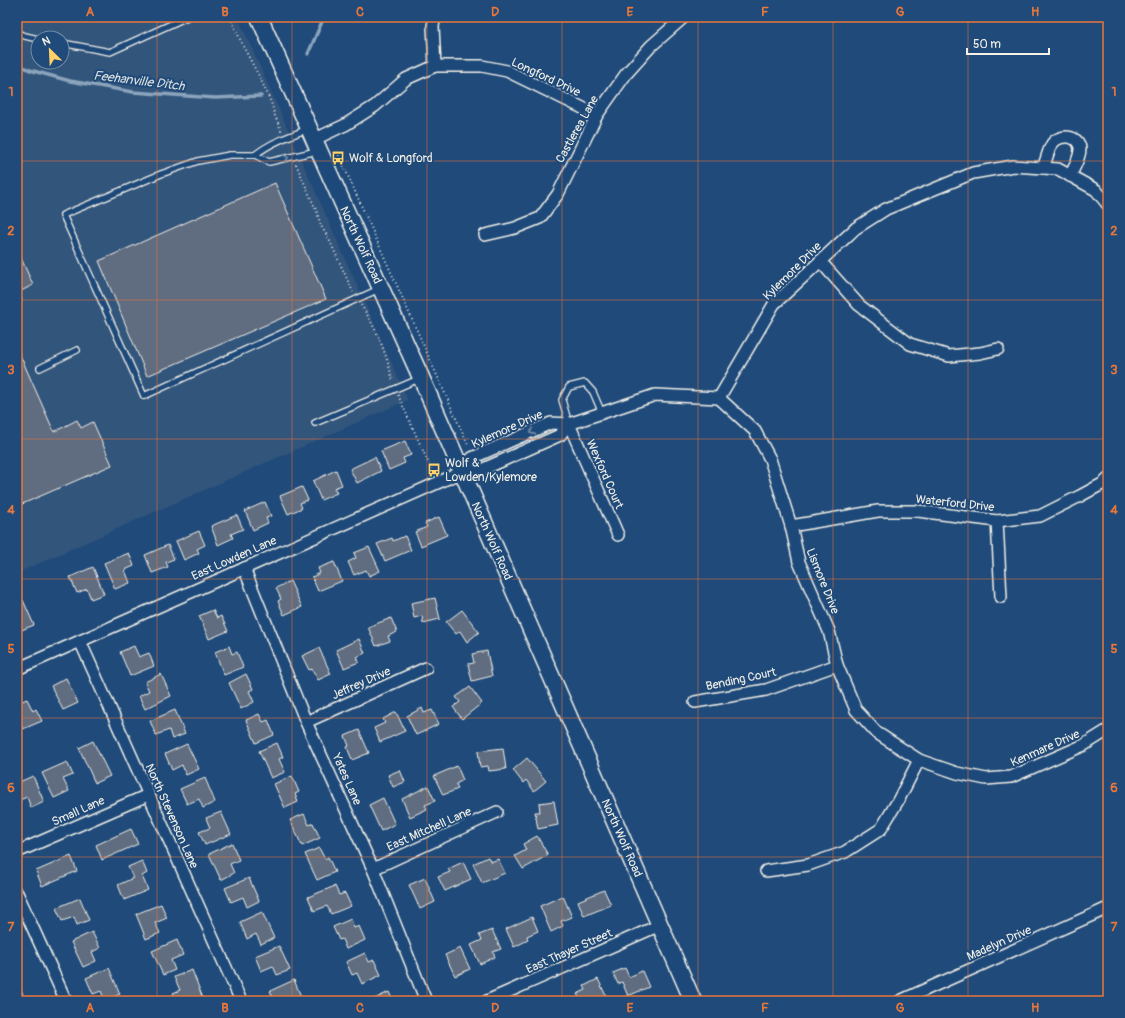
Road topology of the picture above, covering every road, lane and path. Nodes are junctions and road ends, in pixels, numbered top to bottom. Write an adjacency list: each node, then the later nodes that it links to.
1 (187, 17): 8 (lane)
2 (230, 17): 11 (path)
3 (259, 17): 12 (main road, North Wolf Road)
4 (435, 17): 9 (street)
5 (684, 17): 10 (street, Castlerea Lane)
6 (17, 33): 7 (lane)
7 (30, 37)
8 (70, 44)
9 (435, 66): 10 (street, Longford Drive); 12 (street, Longford Drive)
10 (597, 115): 19 (street, Castlerea Lane)
11 (284, 138): 12 (lane); 14 (lane)
12 (313, 140): 15 (lane); 21 (main road, North Wolf Road)
13 (337, 151): 32 (path)
14 (256, 155): 15 (lane, one-way to 15); 22 (lane)
15 (292, 156): 22 (path)
16 (1044, 168): 17 (street, Kylemore Drive); 17 (street); 20 (street, Kylemore Drive)
17 (1070, 176): 18 (street, Kylemore Drive)
18 (1108, 205)
19 (485, 235)
20 (820, 261): 23 (street); 28 (street, Kylemore Drive)
21 (381, 288): 22 (lane); 26 (main road, North Wolf Road)
22 (357, 299): 27 (path)
23 (998, 349)
24 (76, 350): 25 (lane)
25 (40, 368)
26 (421, 378): 27 (lane); 33 (main road, North Wolf Road)
27 (396, 389): 30 (lane); 34 (path)
28 (718, 398): 29 (street); 37 (street, Lismore Drive)
29 (602, 413): 31 (street); 31 (lane)
30 (315, 423)
31 (569, 424): 33 (street); 38 (street, Wexford Court)
32 (468, 445)
33 (462, 472): 39 (street, East Lowden Lane); 56 (main road, North Wolf Road)
34 (433, 475)
35 (1108, 479): 36 (street, Waterford Drive)
36 (997, 521): 37 (street, Waterford Drive); 40 (street)
37 (791, 526): 42 (street, Lismore Drive)
38 (618, 535)
39 (244, 568): 41 (street, East Lowden Lane); 46 (street, Yates Lane)
40 (1000, 597)
41 (80, 642): 44 (street, East Lowden Lane); 49 (street, North Stevenson Lane)
42 (837, 665): 45 (street, Bending Court); 48 (street, Lismore Drive)
43 (426, 668): 46 (street, Jeffrey Drive)
44 (17, 669)
45 (695, 702)
46 (306, 722): 52 (street, Yates Lane)
47 (1108, 730): 48 (street, Kenmare Drive)
48 (920, 760): 53 (street)
49 (148, 795): 51 (street, Small Lane); 58 (street, North Stevenson Lane)
50 (497, 812): 52 (street, East Mitchell Lane)
51 (17, 852)
52 (373, 869): 59 (street, Yates Lane)
53 (766, 871)
54 (17, 893): 57 (street)
55 (1108, 908): 62 (street, Madelyn Drive)
56 (660, 925): 60 (street, East Thayer Street); 61 (main road, North Wolf Road)
57 (66, 1001)
58 (240, 1001)
59 (426, 1001)
60 (487, 1001)
61 (693, 1001)
62 (900, 1001)

